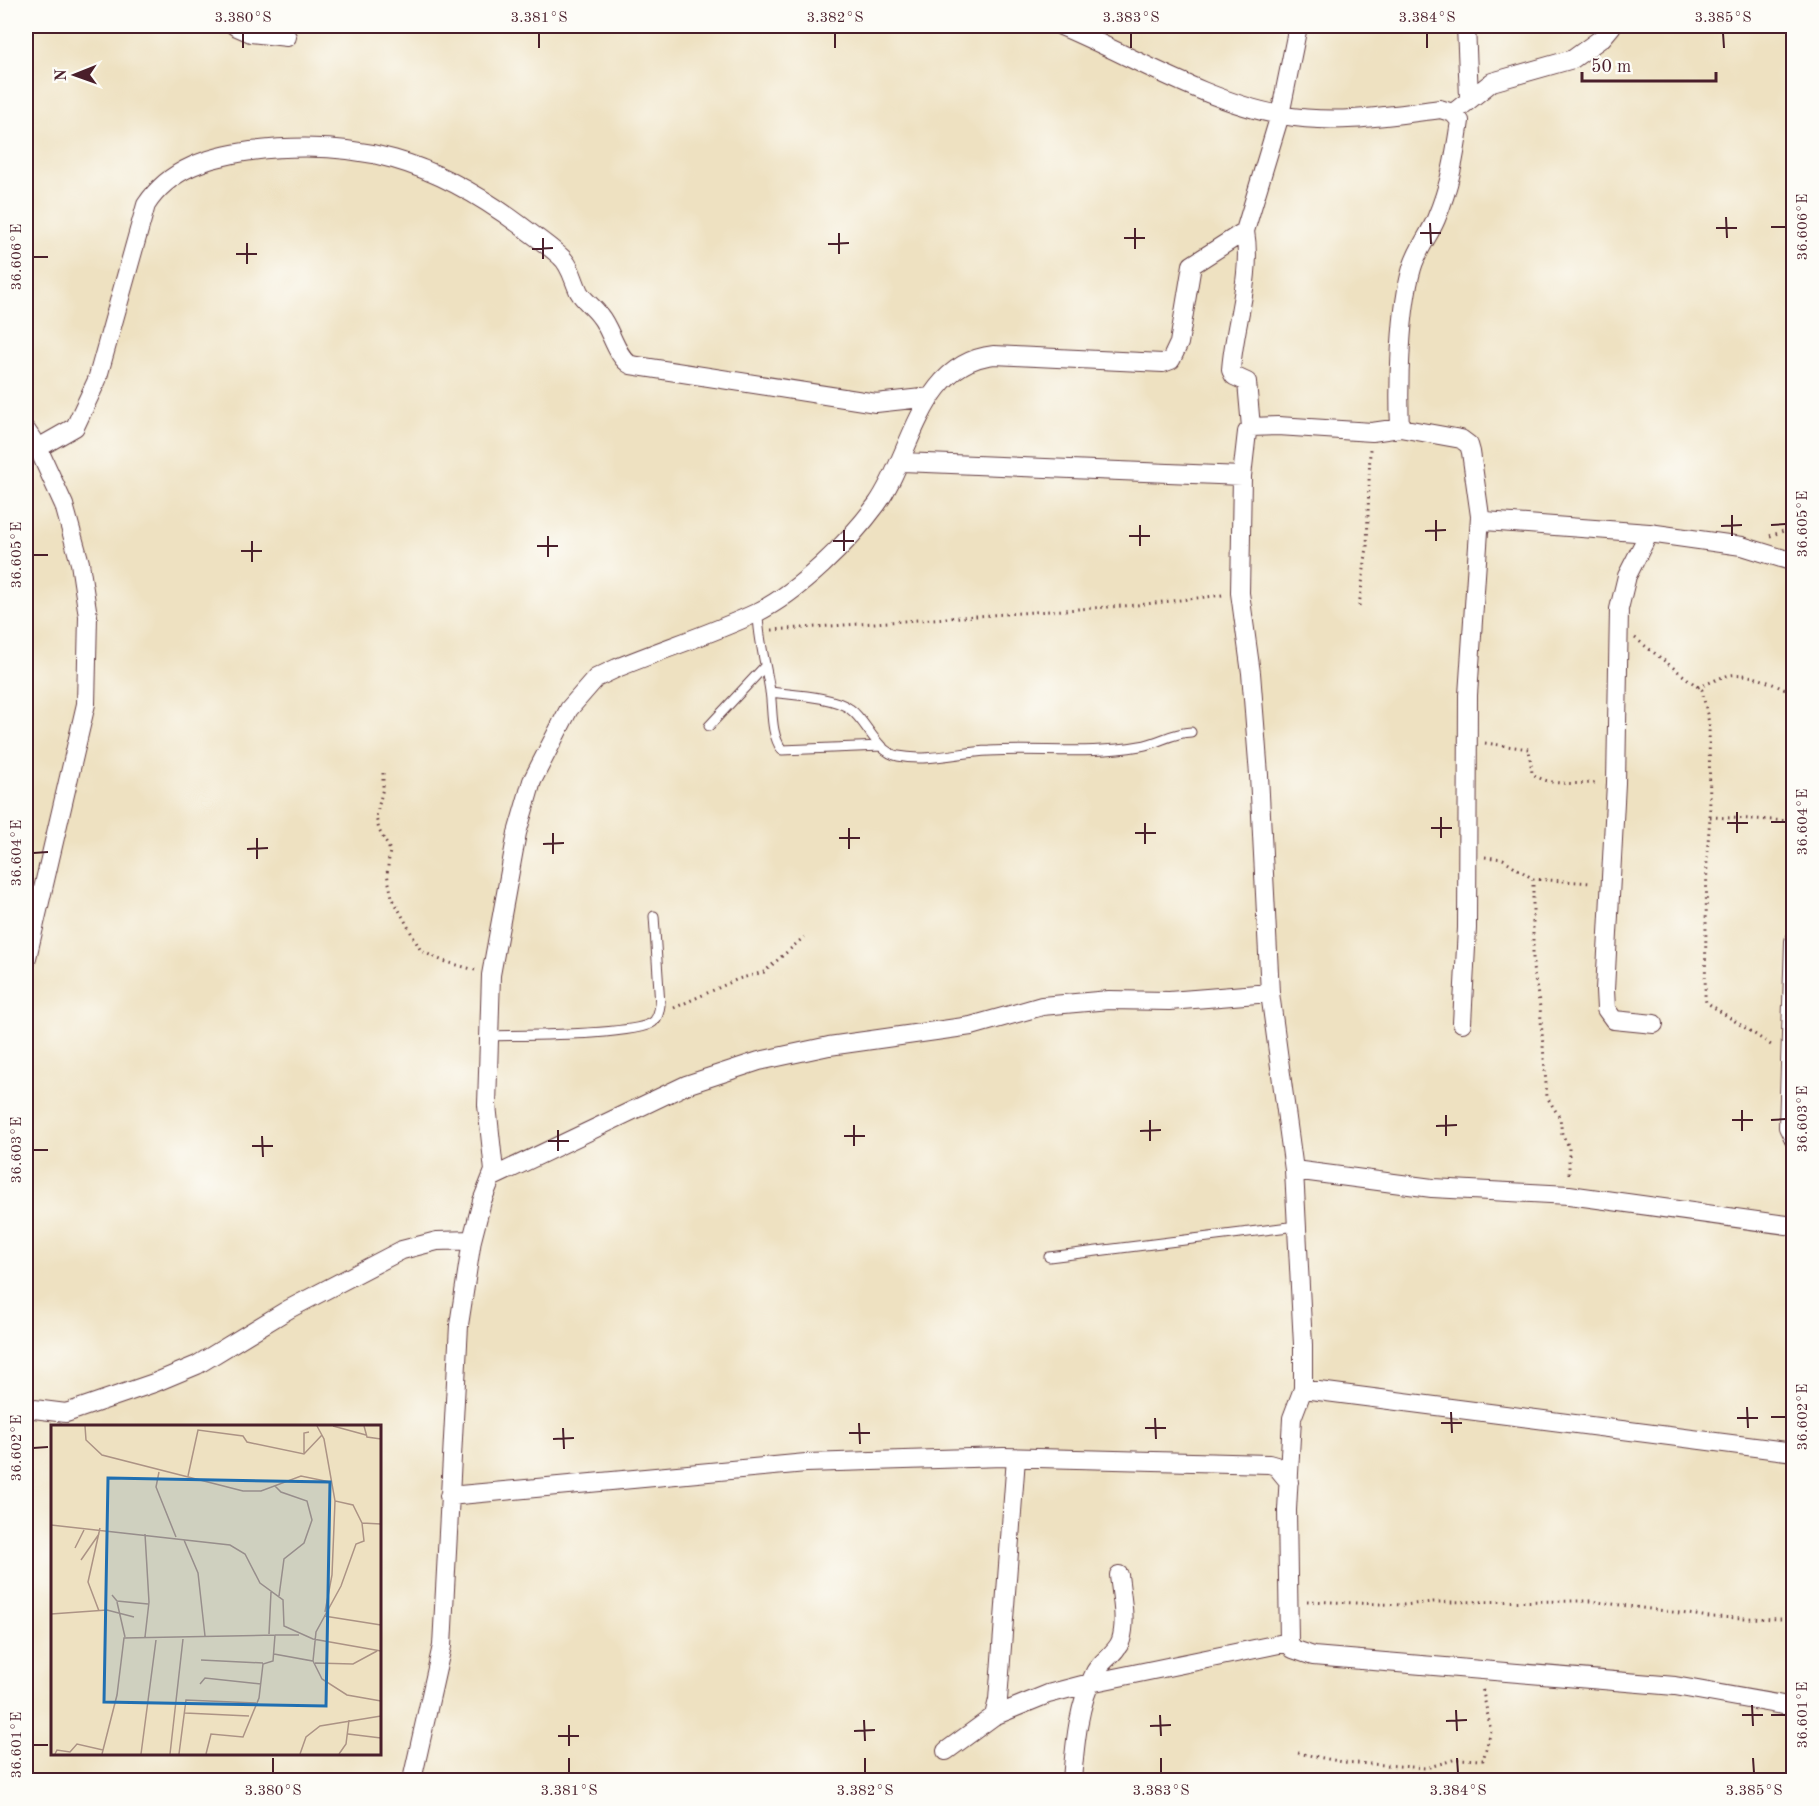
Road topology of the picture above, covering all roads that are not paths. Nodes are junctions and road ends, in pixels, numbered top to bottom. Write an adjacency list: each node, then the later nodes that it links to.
1 (235, 26): 7 (street)
2 (1061, 26): 6 (street)
3 (1298, 26): 10 (street)
4 (1466, 26): 8 (street)
5 (1611, 26): 8 (street)
6 (1086, 31): 10 (street)
7 (287, 37)
8 (1469, 97): 9 (street)
9 (1453, 113): 10 (street); 14 (street)
10 (1280, 115): 11 (street)
11 (1245, 231): 12 (street); 13 (street)
12 (931, 397): 16 (street); 17 (street)
13 (1251, 427): 14 (street); 18 (street)
14 (1400, 428): 19 (street)
15 (26, 430): 16 (street)
16 (38, 447): 30 (street)
17 (902, 462): 18 (street); 22 (street)
18 (1242, 476): 31 (street)
19 (1480, 516): 20 (street); 32 (street)
20 (1648, 533): 21 (street); 33 (street)
21 (1794, 562)
22 (758, 621): 23 (lane); 34 (street)
23 (765, 666): 24 (lane); 25 (lane)
24 (770, 692): 27 (lane); 27 (lane)
25 (709, 726)
26 (1191, 732): 27 (lane)
27 (882, 746)
28 (654, 916): 34 (lane)
29 (1794, 941): 35 (street)
30 (26, 962)
31 (1270, 993): 36 (street); 37 (street)
32 (1462, 1023)
33 (1653, 1024)
34 (489, 1036): 37 (street)
35 (1794, 1139)
36 (1294, 1170): 38 (street); 39 (street)
37 (493, 1178): 40 (street)
38 (1297, 1226): 41 (lane); 42 (street)
39 (1794, 1226)
40 (471, 1240): 43 (street); 47 (street)
41 (1049, 1257)
42 (1303, 1389): 44 (street); 46 (street)
43 (26, 1408)
44 (1794, 1452)
45 (1016, 1458): 46 (street); 47 (street); 52 (street)
46 (1289, 1482): 49 (street)
47 (449, 1496): 54 (street)
48 (1119, 1575): 50 (street)
49 (1289, 1642): 50 (street); 51 (street)
50 (1090, 1683): 52 (street); 55 (street)
51 (1794, 1707)
52 (994, 1716): 53 (street)
53 (946, 1751)
54 (412, 1780)
55 (1072, 1780)

